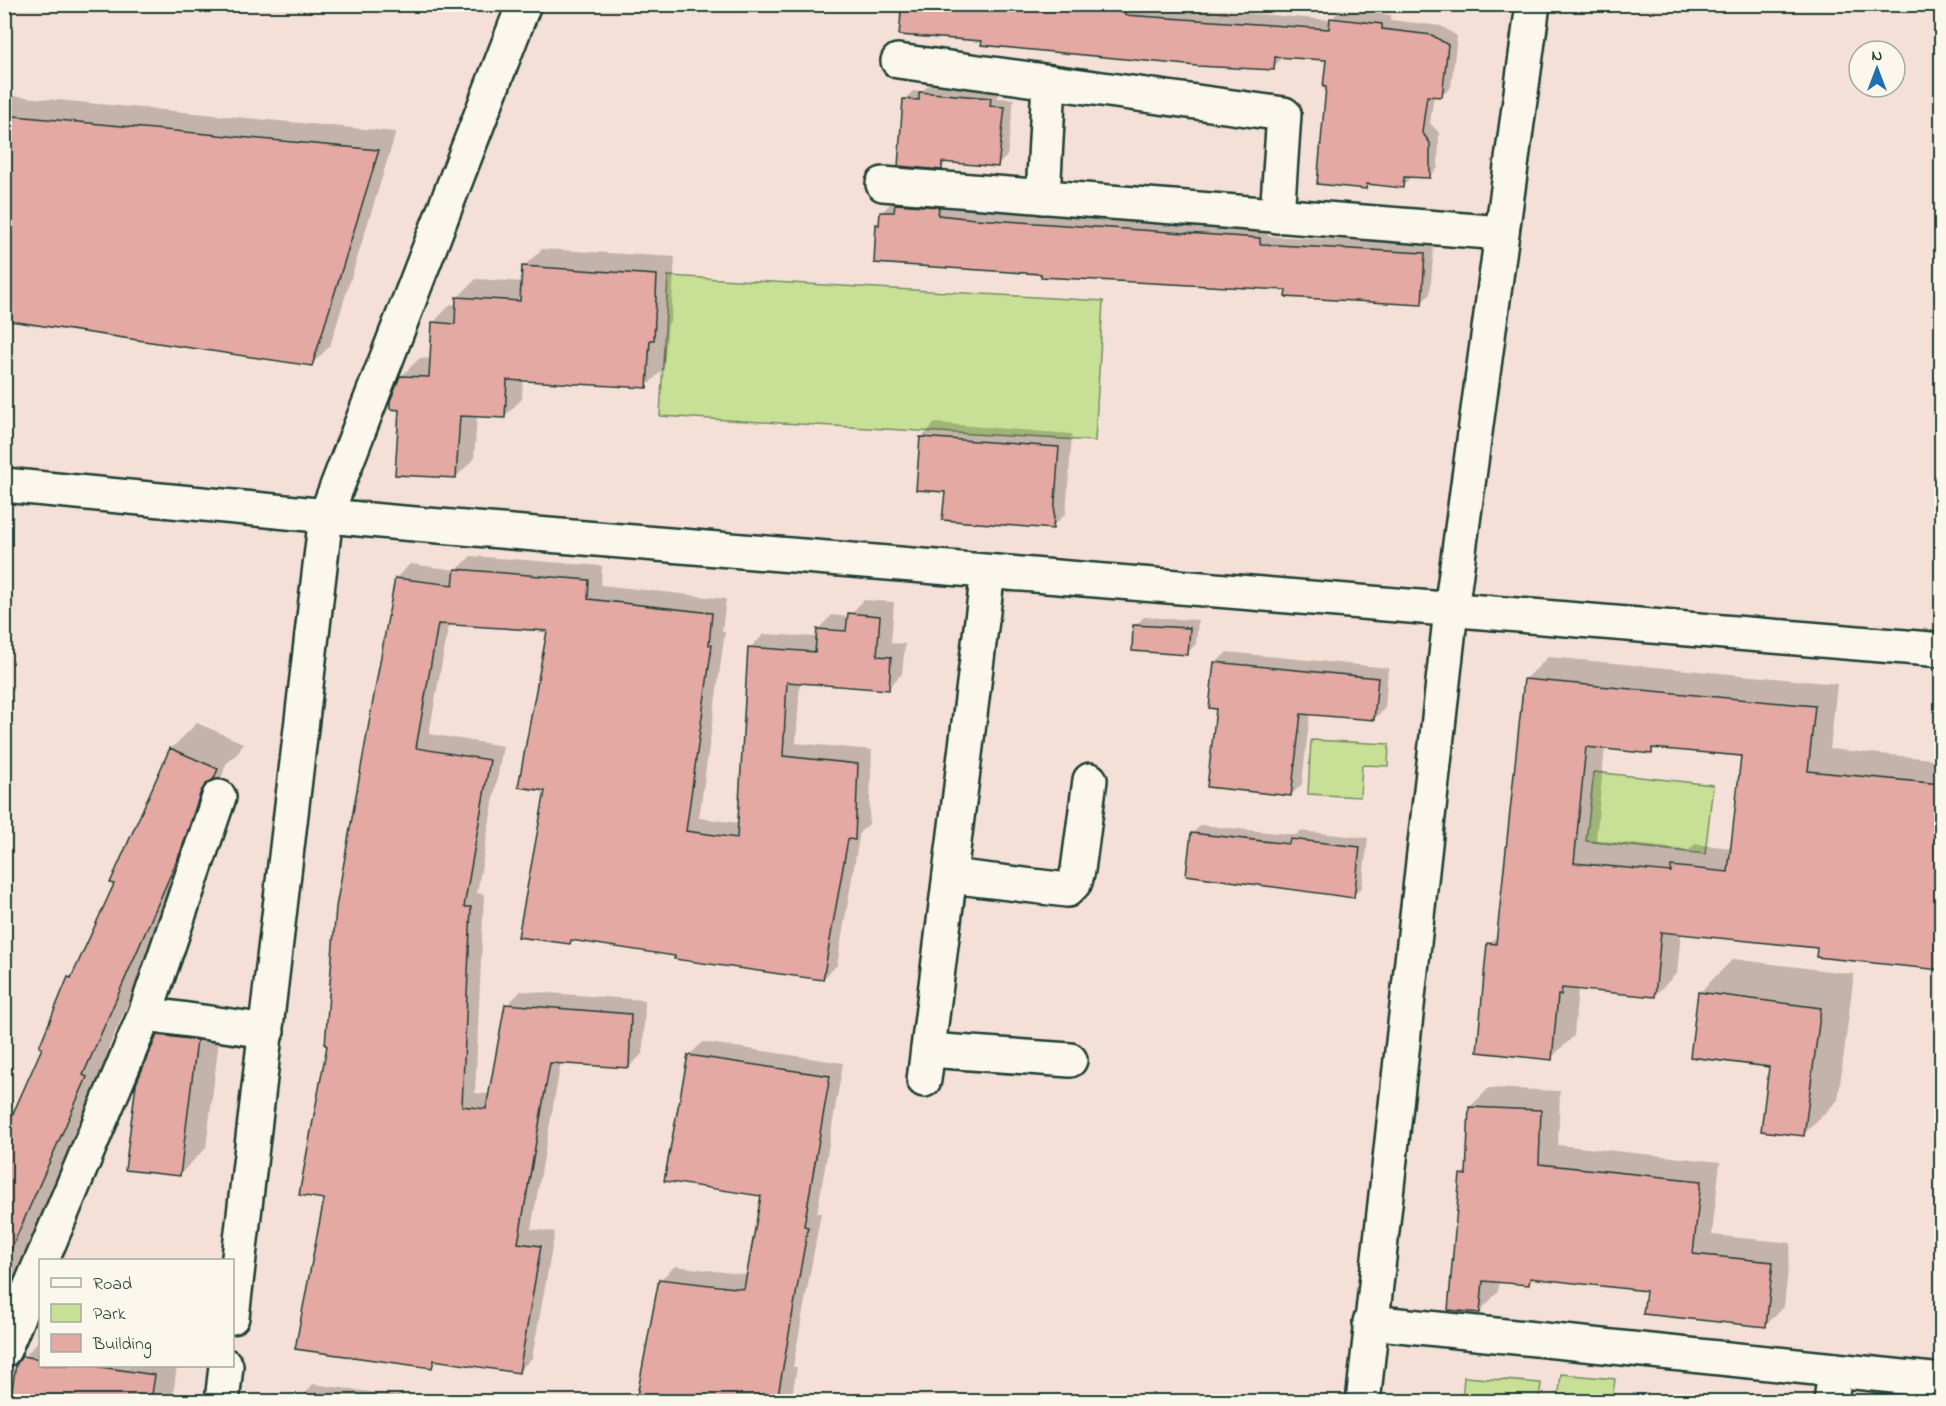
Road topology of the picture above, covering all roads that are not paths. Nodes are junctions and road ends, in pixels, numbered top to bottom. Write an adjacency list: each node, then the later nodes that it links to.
1 (524, 4): 10 (street)
2 (1533, 4): 8 (street)
3 (898, 61): 4 (street)
4 (1049, 82): 6 (street); 7 (street)
5 (883, 184): 6 (street)
6 (1043, 197): 7 (street)
7 (1277, 216): 8 (street)
8 (1502, 233): 12 (street)
9 (4, 485): 10 (street)
10 (326, 515): 11 (street); 18 (street)
11 (988, 572): 12 (street); 16 (street)
12 (1451, 610): 13 (street); 23 (street)
13 (1941, 650)
14 (1090, 780): 16 (street)
15 (219, 797): 17 (street)
16 (950, 876): 19 (street)
17 (145, 1014): 18 (street); 20 (street)
18 (267, 1031): 22 (street)
19 (1070, 1060)
20 (42, 1259)
21 (39, 1267): 24 (street)
22 (234, 1301)
23 (1370, 1322): 27 (street); 29 (street)
24 (4, 1350)
25 (226, 1367): 28 (street)
26 (1941, 1381): 27 (street)
27 (1833, 1386)
28 (222, 1401)
29 (1363, 1401)

